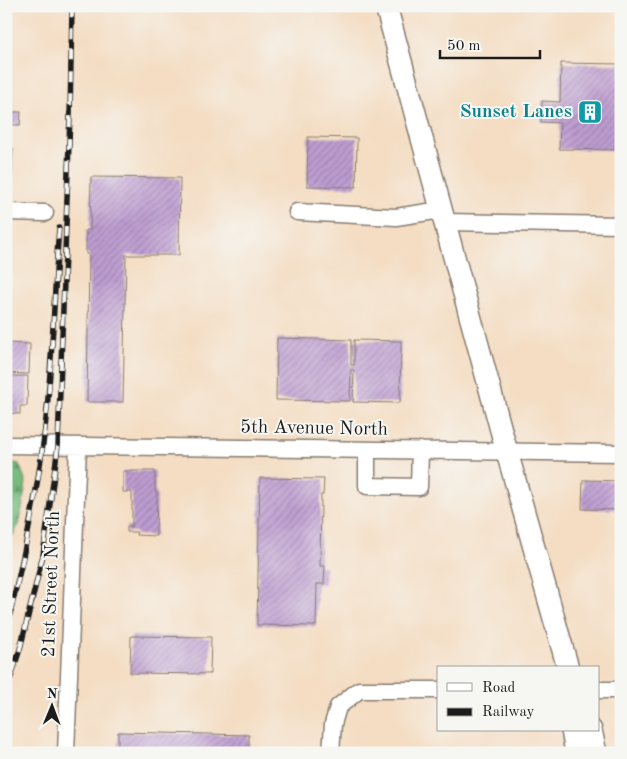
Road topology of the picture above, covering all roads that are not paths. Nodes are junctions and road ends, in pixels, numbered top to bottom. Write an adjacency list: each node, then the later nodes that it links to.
1 (386, 6): 5 (main road)
2 (6, 212): 4 (street)
3 (297, 212): 5 (street)
4 (45, 213)
5 (442, 216): 6 (street); 11 (main road)
6 (621, 225)
7 (6, 445): 8 (street, 5th Avenue North)
8 (78, 446): 9 (street, 5th Avenue North); 19 (street, 21st Street North)
9 (367, 450): 10 (street, 5th Avenue North); 10 (street)
10 (420, 450): 11 (street, 5th Avenue North)
11 (507, 452): 12 (street, 5th Avenue North); 13 (main road)
12 (621, 453)
13 (567, 666)
14 (437, 690): 20 (street)
15 (600, 690): 16 (street)
16 (621, 690)
17 (572, 732): 21 (main road)
18 (591, 732): 22 (main road)
19 (66, 753)
20 (331, 753)
21 (576, 753)
22 (596, 753)

